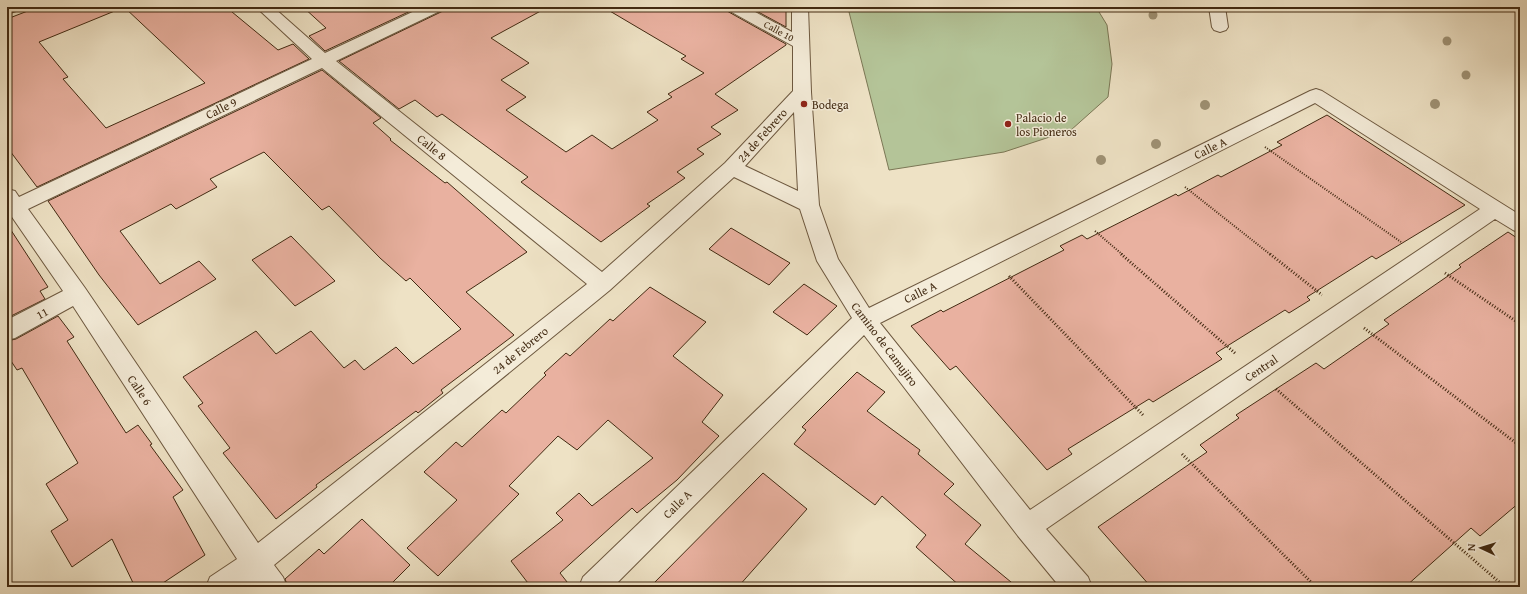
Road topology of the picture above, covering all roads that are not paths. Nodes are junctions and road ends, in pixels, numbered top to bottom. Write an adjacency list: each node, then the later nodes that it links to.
1 (13, 7): 7 (street)
2 (264, 7): 10 (street, Calle 8)
3 (436, 7): 10 (street, Calle 9)
4 (734, 7): 9 (street, Calle 10)
5 (800, 7): 9 (street, Camino de Camujiro)
6 (1217, 7): 8 (street)
7 (7, 9)
8 (1220, 27)
9 (802, 44): 11 (street, Camino de Camujiro)
10 (323, 60): 13 (street, Calle 9); 17 (street, Calle 8)
11 (802, 92): 12 (street, 24 de Febrero); 14 (street, Camino de Camujiro)
12 (732, 168): 14 (street); 17 (street, 24 de Febrero)
13 (10, 204): 18 (street, Calle 6)
14 (809, 205): 19 (street, Camino de Camujiro)
15 (1495, 209): 16 (street); 19 (street, Calle A); 21 (street, Central)
16 (1520, 224)
17 (602, 284): 22 (street, 24 de Febrero)
18 (77, 294): 20 (street, 11); 22 (street, Calle 6)
19 (864, 320): 21 (street, Camino de Camujiro); 25 (street, Calle A)
20 (7, 331)
21 (1027, 527): 26 (street, Camino de Camujiro)
22 (255, 563): 23 (street, 24 de Febrero); 24 (street, Calle 6)
23 (220, 587)
24 (273, 587)
25 (593, 587)
26 (1078, 587)

